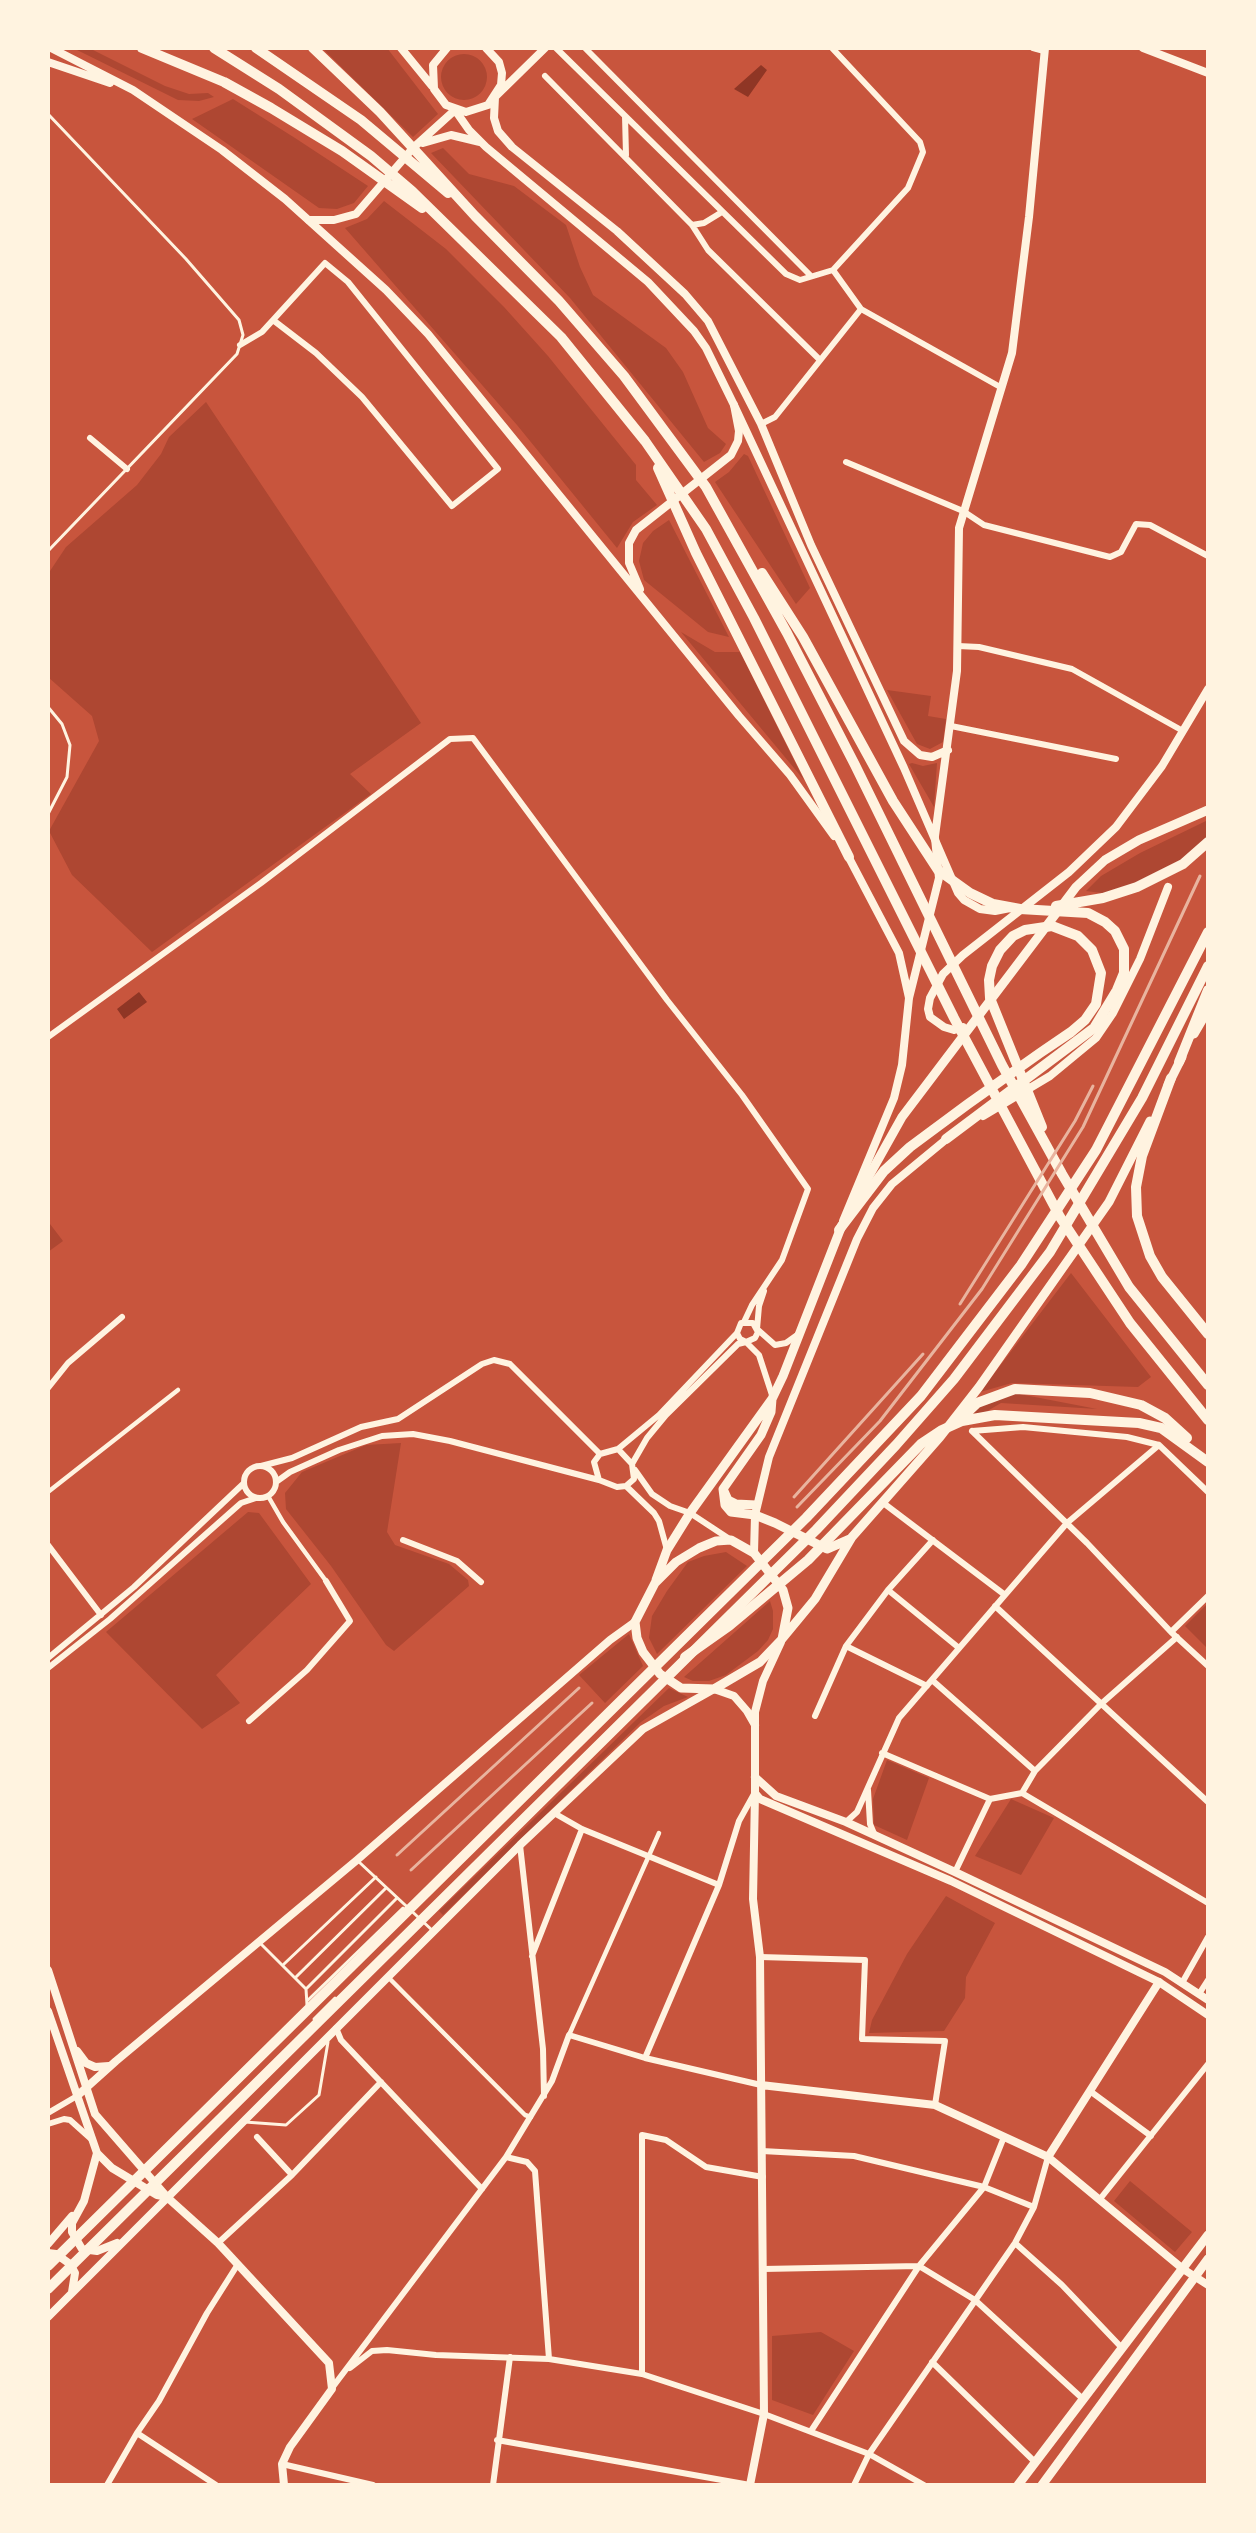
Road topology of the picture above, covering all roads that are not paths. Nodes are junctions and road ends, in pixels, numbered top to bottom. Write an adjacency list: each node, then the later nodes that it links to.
1 (51, 48): 20 (main road)
2 (142, 48): 32 (highway)
3 (214, 48): 32 (highway)
4 (256, 48): 29 (highway)
5 (313, 48): 29 (highway)
6 (401, 48): 19 (street)
7 (447, 48): 19 (street)
8 (486, 48): 21 (street)
9 (545, 48): 21 (street)
10 (556, 48): 24 (street)
11 (585, 48): 34 (street)
12 (832, 48): 33 (street)
13 (1033, 48): 15 (street)
14 (1143, 48): 17 (street)
15 (1045, 50): 39 (street)
16 (48, 62): 20 (main road)
17 (1208, 73)
18 (545, 76): 27 (street)
19 (434, 89): 22 (street)
20 (133, 90): 30 (main road)
21 (495, 97): 22 (street); 41 (street)
22 (455, 110): 25 (street); 26 (street)
23 (48, 114): 37 (lane)
24 (625, 115): 27 (street); 28 (street)
25 (482, 143): 26 (street); 40 (street)
26 (413, 148): 30 (street)
27 (626, 155): 31 (street)
28 (722, 212): 31 (street); 34 (street)
29 (476, 216): 46 (highway)
30 (309, 220): 50 (main road)
31 (692, 225): 38 (street)
32 (456, 232): 43 (highway)
33 (833, 270): 34 (street); 35 (street)
34 (811, 276)
35 (861, 309): 38 (street); 39 (street)
36 (273, 320): 36 (street); 37 (street)
37 (240, 345): 45 (lane)
38 (820, 360): 41 (street)
39 (1002, 388): 47 (street)
40 (734, 405): 50 (main road); 60 (street)
41 (761, 424): 56 (street)
42 (90, 438): 45 (street)
43 (645, 441): 62 (highway); 90 (highway)
44 (846, 462): 47 (street)
45 (127, 469): 48 (lane)
46 (714, 500): 65 (highway); 76 (highway)
47 (963, 512): 49 (street); 51 (street)
48 (48, 551)
49 (1208, 556)
50 (650, 607): 62 (main road)
51 (958, 646): 54 (street); 55 (street)
52 (1208, 689): 55 (main road)
53 (48, 708): 59 (lane)
54 (951, 726): 56 (street); 57 (street)
55 (1183, 731): 64 (main road)
56 (948, 750): 60 (street)
57 (1116, 759)
58 (1208, 810): 71 (main road)
59 (48, 814)
60 (935, 837): 64 (street); 69 (main road)
61 (1208, 842): 65 (highway)
62 (849, 857): 69 (main road)
63 (1168, 887): 75 (main road)
64 (1038, 897): 71 (main road)
65 (1040, 909): 75 (highway)
66 (1208, 932): 229 (highway)
67 (1208, 966): 134 (highway)
68 (1208, 990): 73 (highway)
69 (909, 998): 77 (main road)
70 (1208, 1010): 73 (main road)
71 (974, 1021): 77 (main road)
72 (48, 1037): 78 (street)
73 (1179, 1062): 74 (main road)
74 (1171, 1078): 84 (highway); 91 (main road)
75 (946, 1139): 108 (main road)
76 (1062, 1174): 77 (highway); 86 (highway)
77 (839, 1230): 82 (main road)
78 (766, 1285): 80 (street); 81 (street)
79 (122, 1317): 87 (street)
80 (744, 1322): 81 (street); 83 (street)
81 (757, 1329): 82 (street); 85 (street)
82 (800, 1332): 89 (main road)
83 (737, 1333): 85 (street); 93 (street)
84 (1208, 1334)
85 (746, 1342): 89 (street); 97 (street)
86 (1208, 1385)
87 (48, 1388)
88 (178, 1390): 103 (street)
89 (772, 1399): 102 (main road); 109 (main road)
90 (1208, 1420)
91 (940, 1437): 95 (highway); 107 (main road)
92 (1159, 1445): 104 (street); 111 (street); 111 (street)
93 (618, 1449): 94 (street); 97 (street)
94 (600, 1454): 96 (street); 98 (street)
95 (1208, 1461): 134 (highway)
96 (261, 1466): 99 (street); 100 (street)
97 (633, 1467): 101 (street); 109 (street)
98 (599, 1480): 99 (street); 101 (street)
99 (276, 1482): 105 (street)
100 (243, 1484): 106 (street); 126 (street)
101 (626, 1486): 117 (street)
102 (723, 1489): 108 (main road); 110 (main road)
103 (48, 1492)
104 (1208, 1492)
105 (268, 1496): 106 (street); 119 (street)
106 (256, 1498): 136 (street)
107 (882, 1502): 112 (main road); 115 (street)
108 (756, 1505): 110 (main road)
109 (690, 1513): 114 (street); 117 (main road)
110 (755, 1515): 112 (main road); 118 (main road)
111 (1067, 1523): 123 (street); 128 (street)
112 (852, 1537): 130 (main road)
113 (403, 1539): 120 (street)
114 (732, 1540): 118 (main road); 121 (main road)
115 (933, 1540): 122 (street); 123 (street)
116 (48, 1545): 126 (street)
117 (667, 1550): 121 (main road)
118 (754, 1553): 130 (main road)
119 (326, 1581): 142 (street)
120 (481, 1582)
121 (655, 1583): 127 (main road)
122 (888, 1590): 131 (street); 132 (street)
123 (1005, 1595): 125 (street)
124 (1208, 1596): 128 (street)
125 (995, 1606): 132 (street); 140 (street)
126 (101, 1615): 133 (street)
127 (635, 1622): 139 (main road); 159 (main road)
128 (1171, 1632): 129 (street)
129 (1177, 1637): 135 (street); 140 (street)
130 (782, 1639): 139 (main road); 143 (main road)
131 (846, 1646): 138 (street); 141 (street)
132 (959, 1648): 137 (street)
133 (48, 1658)
134 (685, 1658): 235 (highway)
135 (1208, 1666)
136 (48, 1668)
137 (932, 1680): 138 (street); 145 (street)
138 (927, 1686): 144 (street)
139 (714, 1689): 143 (main road); 152 (main road)
140 (1101, 1704): 145 (street); 151 (street)
141 (815, 1716)
142 (249, 1721)
143 (755, 1725): 146 (main road)
144 (882, 1753): 147 (street); 150 (street)
145 (1035, 1771): 149 (street)
146 (755, 1776): 148 (main road); 153 (main road)
147 (868, 1790): 153 (street); 156 (street)
148 (755, 1793): 162 (street); 172 (street); 178 (main road)
149 (1022, 1793): 150 (street); 165 (street)
150 (990, 1799): 160 (street)
151 (1208, 1802)
152 (554, 1813): 154 (street); 157 (main road)
153 (846, 1822): 156 (main road)
154 (582, 1829): 158 (street); 171 (street)
155 (659, 1833): 158 (street)
156 (875, 1836): 160 (main road)
157 (520, 1845): 168 (main road); 171 (street)
158 (649, 1856): 162 (street); 189 (street)
159 (357, 1860): 161 (lane); 170 (main road)
160 (956, 1872): 179 (main road)
161 (376, 1877): 163 (lane); 173 (lane)
162 (719, 1885): 191 (street)
163 (386, 1888): 164 (lane); 175 (lane)
164 (397, 1898): 166 (lane); 180 (lane)
165 (1208, 1903)
166 (405, 1906): 167 (lane); 183 (lane)
167 (418, 1918): 168 (lane); 186 (lane)
168 (434, 1932): 176 (main road)
169 (1208, 1937): 179 (street)
170 (258, 1941): 173 (lane); 193 (main road)
171 (532, 1957): 199 (street)
172 (760, 1957): 195 (street); 200 (street)
173 (284, 1964): 175 (lane)
174 (48, 1970): 190 (main road)
175 (295, 1977): 180 (lane)
176 (388, 1977): 188 (main road); 202 (street)
177 (1208, 1980): 181 (street)
178 (1159, 1982): 185 (main road); 197 (street)
179 (1182, 1983): 181 (main road)
180 (306, 1989): 183 (lane)
181 (1198, 1994): 182 (main road)
182 (1208, 2000)
183 (305, 2002): 186 (lane)
184 (48, 2011): 198 (main road)
185 (1208, 2015)
186 (314, 2019): 187 (lane)
187 (321, 2027)
188 (333, 2031): 194 (street); 203 (main road); 203 (lane)
189 (569, 2035): 191 (street); 199 (street)
190 (73, 2046): 193 (main road); 196 (main road)
191 (645, 2058): 195 (street)
192 (1208, 2064): 205 (street)
193 (109, 2067): 196 (main road)
194 (381, 2082): 213 (street); 216 (street)
195 (761, 2085): 200 (street); 209 (street)
196 (87, 2089): 198 (main road); 217 (main road)
197 (1090, 2091): 205 (street); 212 (street)
198 (77, 2096): 201 (street); 208 (main road)
199 (544, 2097): 202 (street)
200 (934, 2105): 207 (street)
201 (48, 2113)
202 (532, 2118): 211 (street)
203 (243, 2122): 217 (main road)
204 (48, 2124): 208 (street)
205 (1151, 2136): 218 (street)
206 (257, 2137): 213 (street)
207 (1004, 2137): 212 (street); 215 (street)
208 (90, 2138): 210 (main road)
209 (762, 2151): 214 (street); 215 (street)
210 (97, 2153): 217 (main road); 220 (main road)
211 (507, 2157): 216 (street); 241 (street)
212 (1048, 2157): 218 (street); 219 (street)
213 (292, 2175): 223 (street)
214 (763, 2177): 231 (street); 244 (street)
215 (984, 2187): 219 (street); 230 (street)
216 (482, 2189): 243 (street)
217 (168, 2198): 222 (main road); 223 (main road)
218 (1100, 2199): 232 (street)
219 (1034, 2207): 224 (street)
220 (77, 2211): 222 (main road); 225 (main road)
221 (1208, 2235): 232 (main road)
222 (128, 2237): 236 (main road)
223 (218, 2243): 228 (main road)
224 (1015, 2243): 237 (street); 239 (street)
225 (48, 2244)
226 (48, 2253): 236 (main road)
227 (1208, 2259): 233 (main road)
228 (238, 2264): 245 (main road); 249 (street)
229 (48, 2266)
230 (919, 2266): 231 (street); 237 (street); 248 (street)
231 (763, 2269): 247 (street)
232 (1183, 2269): 233 (street); 239 (main road)
233 (1195, 2278): 234 (street); 263 (main road)
234 (1208, 2285)
235 (48, 2289)
236 (71, 2295): 238 (main road)
237 (975, 2300): 242 (street); 246 (street)
238 (48, 2318)
239 (1122, 2348): 246 (main road)
240 (510, 2357): 241 (street); 243 (street); 250 (street)
241 (549, 2359): 244 (street)
242 (932, 2362): 251 (street); 252 (street)
243 (344, 2372): 245 (street)
244 (642, 2374): 247 (street)
245 (332, 2389): 253 (main road)
246 (1084, 2401): 252 (main road)
247 (764, 2414): 248 (street); 259 (street)
248 (811, 2431): 251 (street)
249 (137, 2433): 254 (street); 255 (street)
250 (497, 2440): 258 (street); 259 (street)
251 (869, 2454): 260 (street); 261 (street)
252 (1036, 2463): 262 (main road)
253 (282, 2464): 256 (main road); 257 (street)
254 (107, 2485)
255 (216, 2485)
256 (284, 2485)
257 (373, 2485)
258 (493, 2485)
259 (750, 2485)
260 (854, 2485)
261 (924, 2485)
262 (1018, 2485)
263 (1042, 2485)

